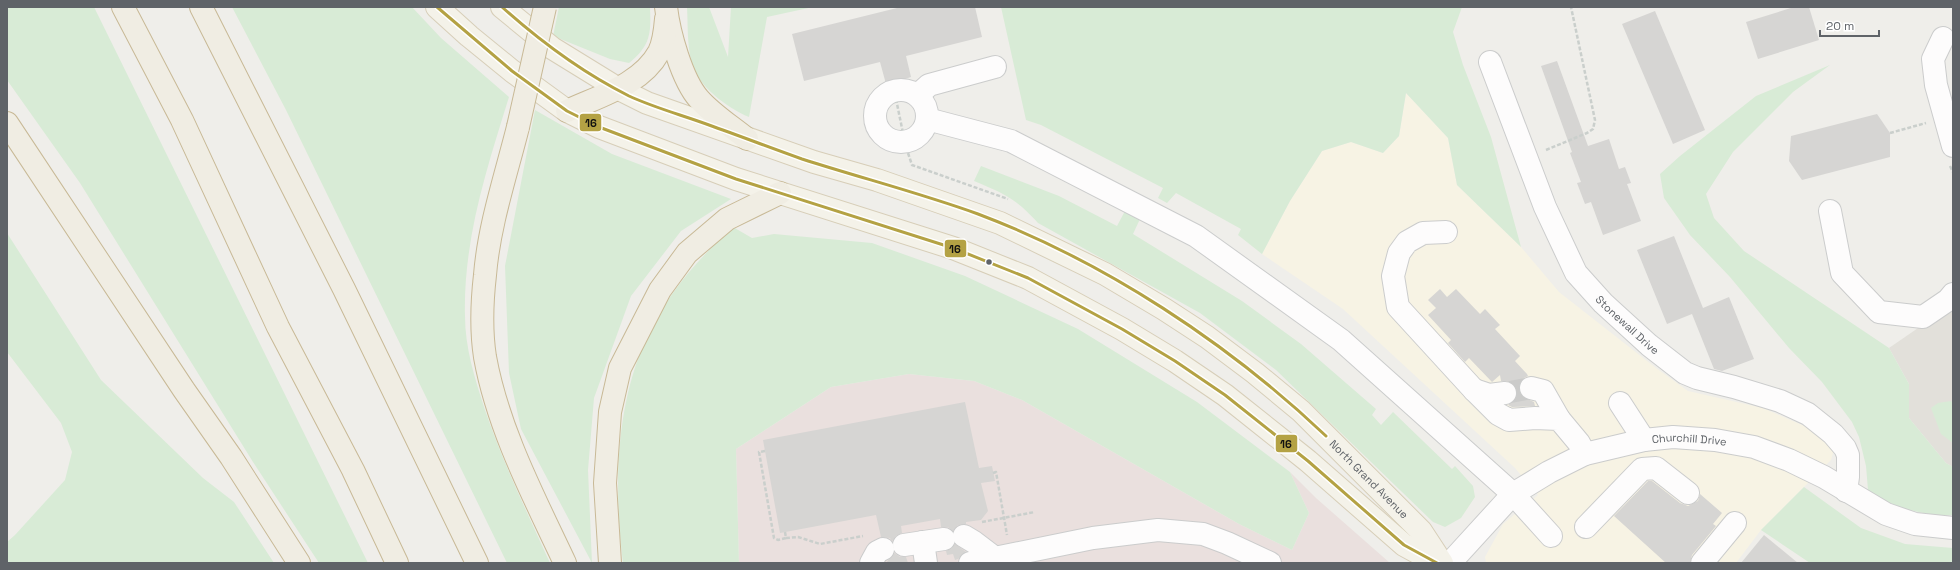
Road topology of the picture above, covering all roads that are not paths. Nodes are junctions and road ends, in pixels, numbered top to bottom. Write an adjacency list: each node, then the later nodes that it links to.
1 (124, 7): 38 (highway)
2 (201, 7): 39 (highway)
3 (437, 7): 12 (main road, North Grand Avenue)
4 (502, 7): 10 (main road, North Grand Avenue)
5 (545, 7): 40 (highway, bridge)
6 (666, 11): 10 (highway); 15 (highway)
7 (1943, 38): 16 (street)
8 (1490, 62): 28 (street, Stonewall Drive)
9 (995, 67): 11 (street)
10 (616, 88): 12 (highway); 15 (main road, North Grand Avenue)
11 (918, 95): 13 (street); 13 (street)
12 (567, 111): 17 (main road, North Grand Avenue)
13 (927, 119): 30 (street)
14 (7, 123): 37 (highway)
15 (747, 139): 45 (main road, North Grand Avenue)
16 (1953, 146)
17 (780, 192): 41 (highway); 44 (main road, North Grand Avenue)
18 (1830, 211): 20 (street)
19 (1446, 232): 22 (street)
20 (1953, 294)
21 (1531, 388): 25 (street)
22 (1474, 390): 23 (street); 25 (street)
23 (1505, 393)
24 (1620, 403): 26 (street)
25 (1559, 419): 27 (street)
26 (1644, 440): 27 (street, Churchill Drive); 28 (street, Churchill Drive)
27 (1586, 454): 30 (street, Churchill Drive)
28 (1846, 491): 33 (street, Churchill Drive)
29 (1688, 493): 32 (street)
30 (1513, 494): 34 (street); 46 (street, Churchill Drive)
31 (1734, 522): 47 (street)
32 (1586, 527)
33 (1953, 528)
34 (1552, 536)
35 (940, 542): 36 (street)
36 (1003, 556): 42 (street); 43 (street)
37 (299, 563)
38 (397, 563)
39 (477, 563)
40 (565, 563)
41 (610, 563)
42 (970, 563)
43 (1270, 563)
44 (1437, 563)
45 (1442, 563)
46 (1450, 563)
47 (1702, 563)

